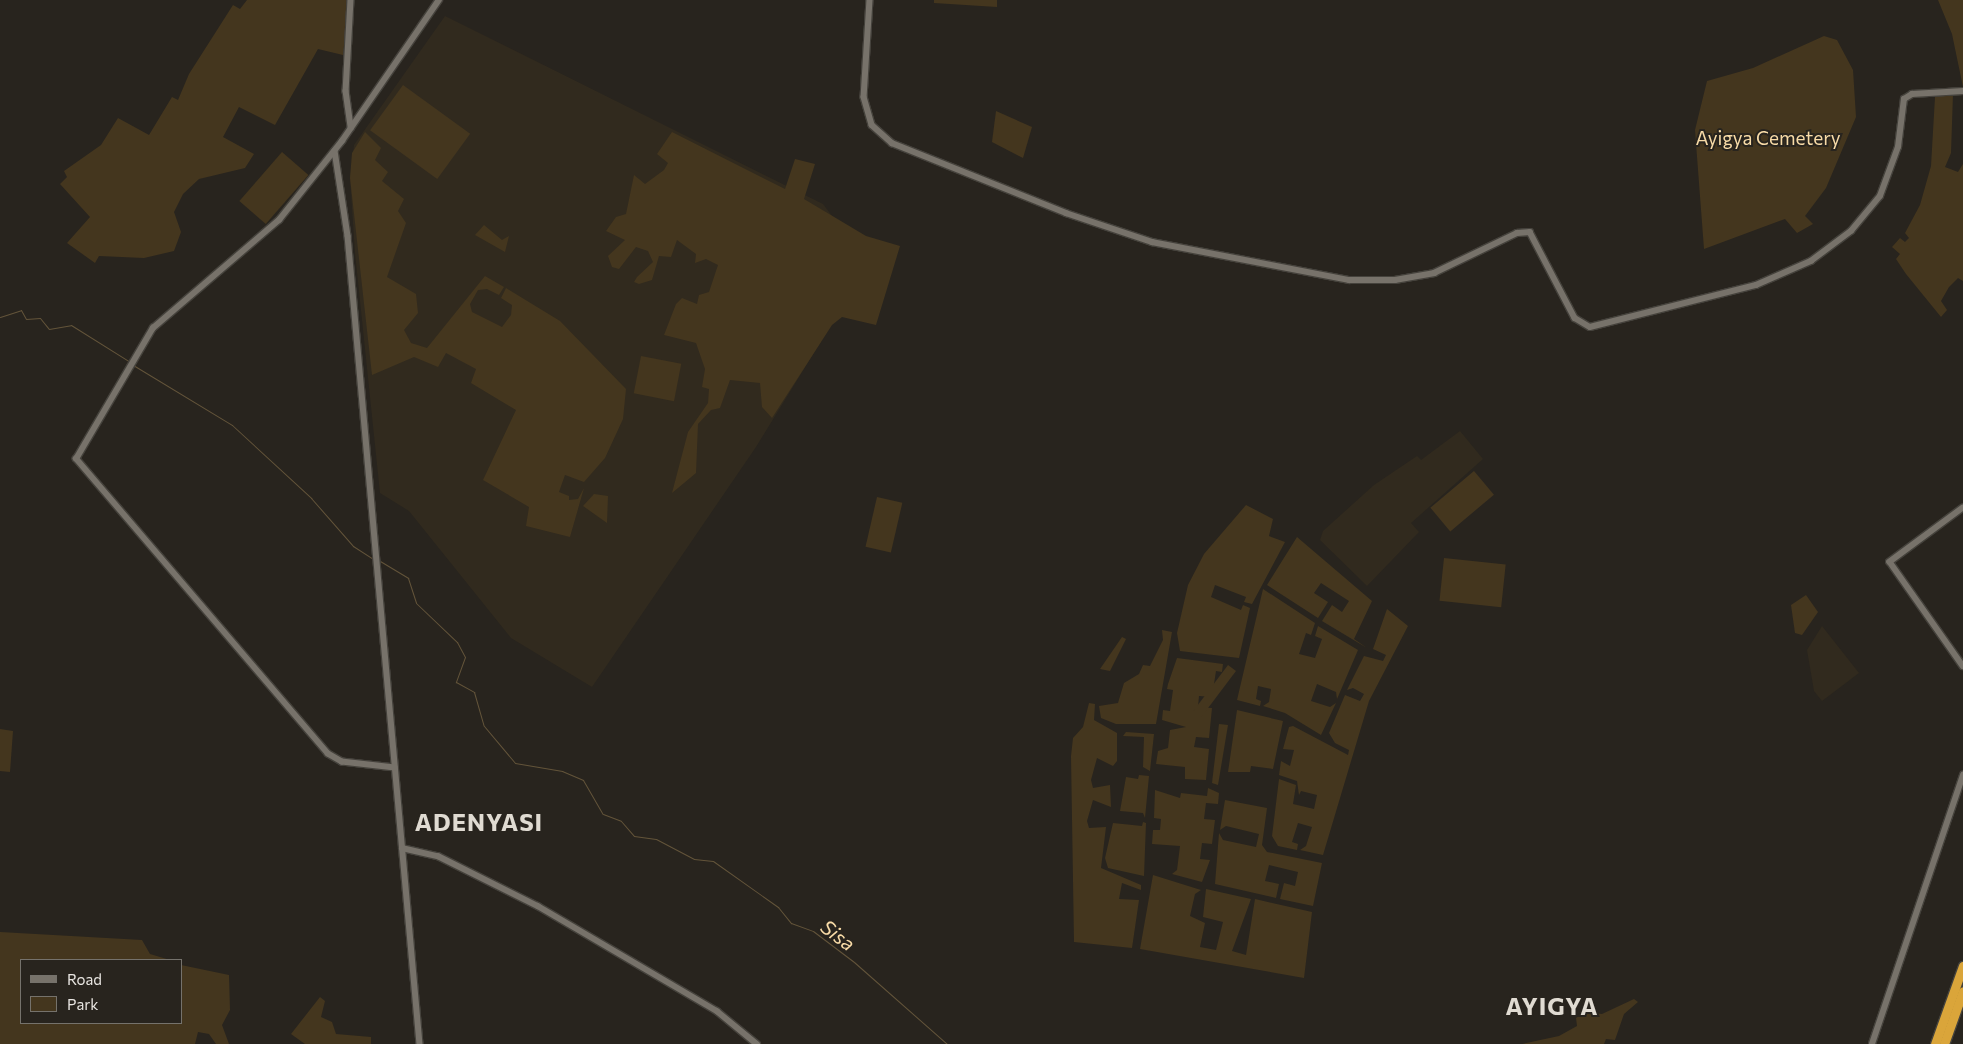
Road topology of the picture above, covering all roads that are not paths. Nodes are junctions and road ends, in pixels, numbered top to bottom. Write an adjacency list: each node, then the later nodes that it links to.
1 (350, 0): 5 (street)
2 (439, 0): 5 (street)
3 (870, 0): 4 (street)
4 (1963, 91)
5 (351, 128): 6 (street)
6 (335, 151): 9 (street); 9 (street)
7 (1963, 508): 8 (street)
8 (1963, 666)
9 (395, 768): 11 (street)
10 (1963, 775): 16 (street)
11 (402, 848): 14 (street); 15 (street)
12 (1963, 966): 17 (highway)
13 (1963, 991): 18 (highway)
14 (420, 1044)
15 (757, 1044)
16 (1872, 1044)
17 (1935, 1044)
18 (1944, 1044)

